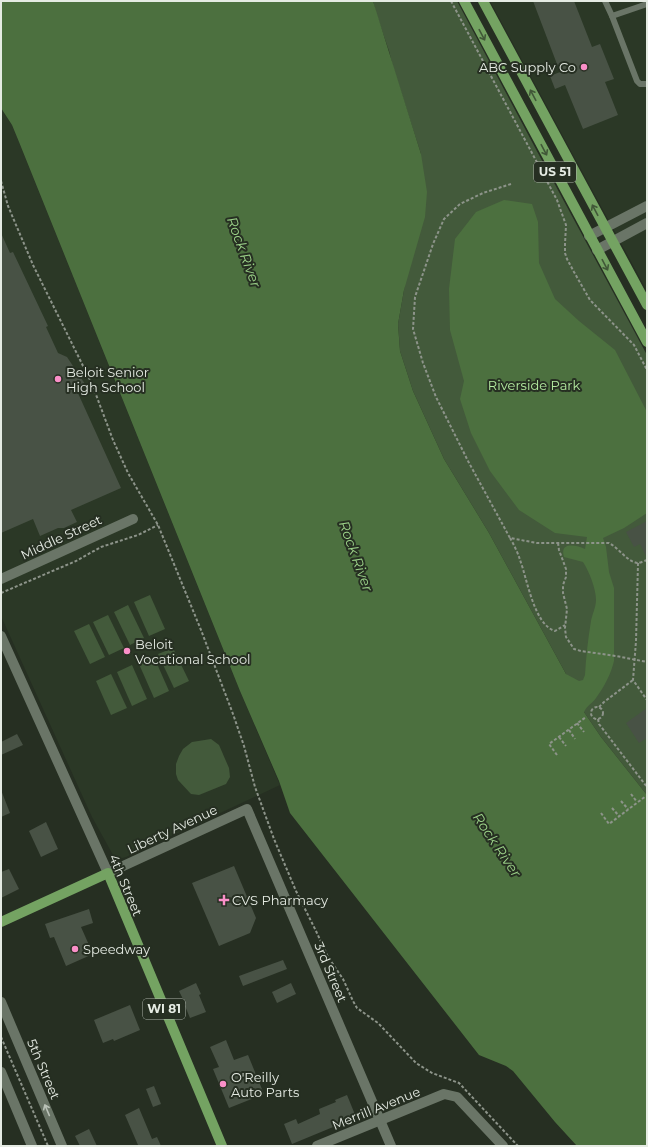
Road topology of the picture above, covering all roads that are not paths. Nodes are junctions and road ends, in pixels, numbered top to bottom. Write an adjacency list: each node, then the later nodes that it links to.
1 (464, 1): 10 (main road, US 51, one-way to 10)
2 (483, 1): 9 (main road, US 51, one-way to 2)
3 (605, 1): 5 (lane)
4 (647, 4): 5 (lane)
5 (612, 16): 6 (lane)
6 (647, 84)
7 (647, 206): 9 (street)
8 (647, 223): 11 (street)
9 (605, 228): 10 (street); 11 (main road, US 51)
10 (589, 236): 12 (main road, US 51)
11 (612, 242): 12 (street); 13 (main road, US 51)
12 (597, 250): 14 (main road, US 51, one-way to 14)
13 (647, 305)
14 (647, 342)
15 (133, 519): 16 (street, Middle Street)
16 (1, 579)
17 (1, 636): 19 (street, 4th Street)
18 (247, 809): 19 (street, Liberty Avenue); 23 (street, 3rd Street)
19 (108, 873): 20 (main road); 26 (main road, 4th Street / WI 81)
20 (1, 922)
21 (1, 1002): 25 (street, 5th Street, one-way to 21)
22 (1, 1072): 24 (street)
23 (380, 1120): 27 (street, Merrill Avenue); 28 (street, 3rd Street); 29 (street, Merrill Avenue)
24 (32, 1146)
25 (62, 1146)
26 (222, 1146)
27 (317, 1146)
28 (391, 1146)
29 (503, 1146)

